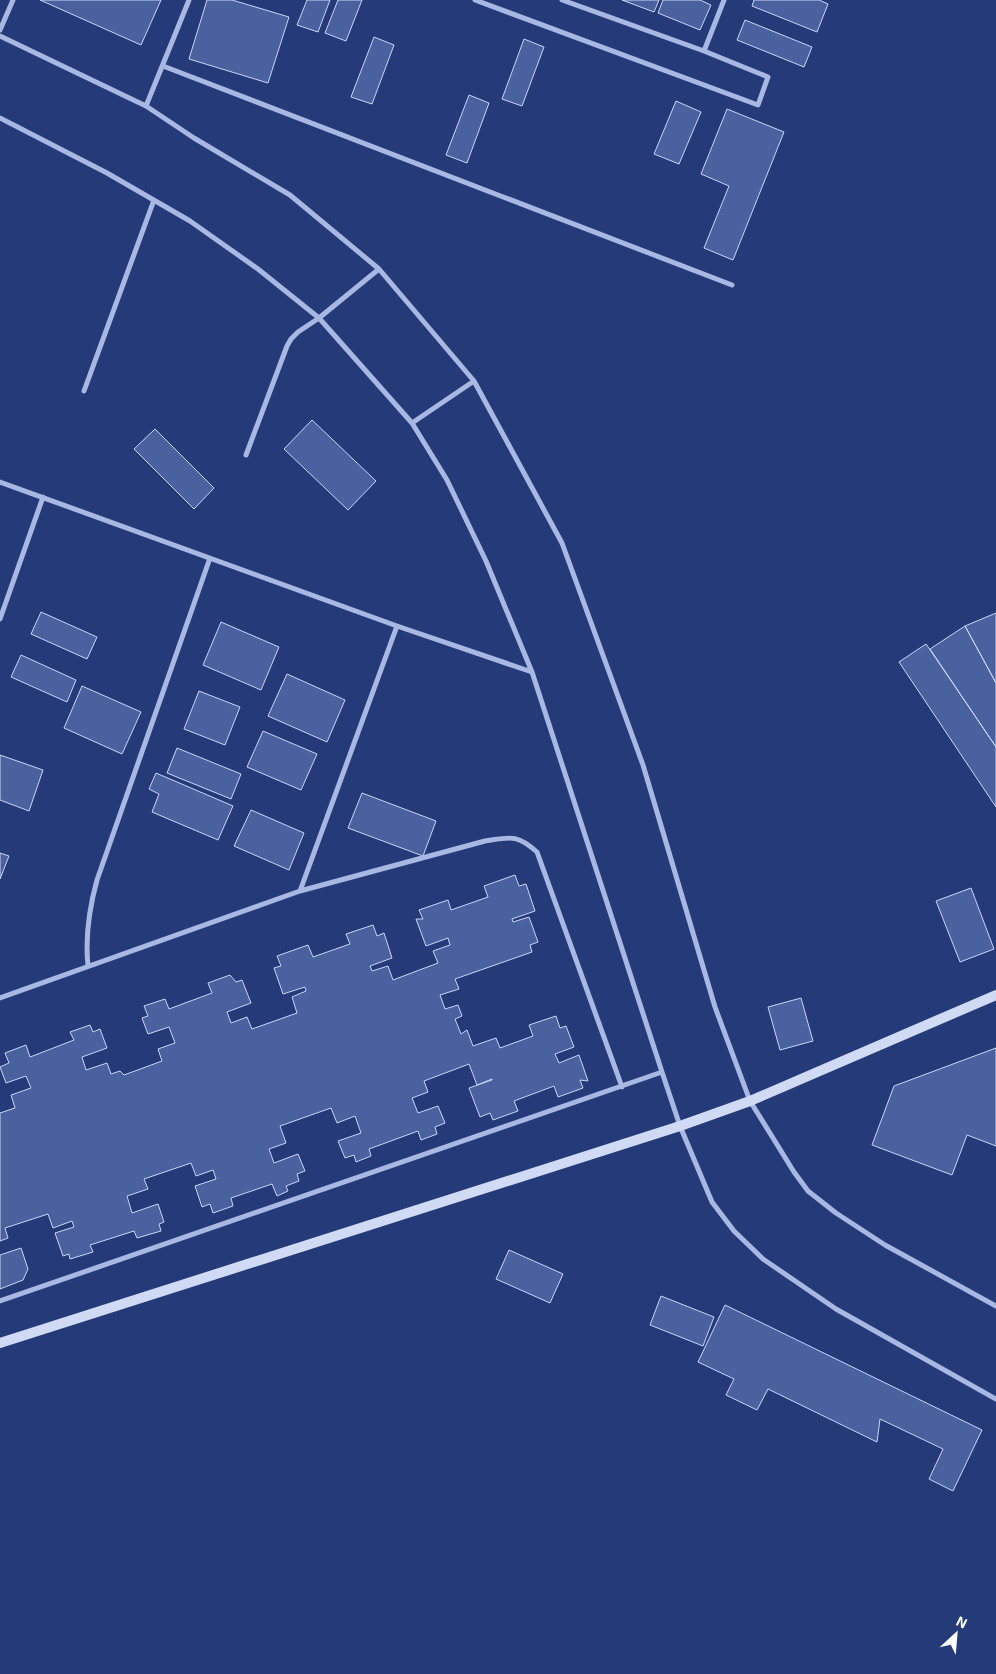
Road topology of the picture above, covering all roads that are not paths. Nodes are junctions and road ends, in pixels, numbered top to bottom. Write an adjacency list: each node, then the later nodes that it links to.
1 (12, 0): 6 (street)
2 (189, 0): 9 (street)
3 (476, 0): 8 (street)
4 (562, 0): 8 (street)
5 (724, 0): 8 (street)
6 (0, 30)
7 (0, 36): 10 (street)
8 (704, 51)
9 (163, 66): 10 (street); 14 (street)
10 (146, 106): 13 (street)
11 (0, 118): 12 (street)
12 (154, 200): 15 (street); 17 (street)
13 (379, 269): 15 (street); 16 (street)
14 (732, 285)
15 (320, 318): 18 (street); 19 (street)
16 (474, 381): 18 (street); 32 (street)
17 (84, 391)
18 (412, 423): 25 (street)
19 (246, 455)
20 (0, 482): 21 (street)
21 (43, 497): 22 (street); 23 (street)
22 (210, 558): 24 (street); 27 (street)
23 (0, 619)
24 (397, 626): 25 (street); 26 (street)
25 (532, 672): 30 (street)
26 (300, 890): 27 (street); 31 (street)
27 (88, 966): 29 (street)
28 (996, 995): 32 (street)
29 (0, 998)
30 (662, 1072): 31 (street); 33 (street)
31 (622, 1087): 34 (street)
32 (750, 1101): 33 (street); 35 (street)
33 (680, 1126): 36 (street); 37 (street)
34 (0, 1301)
35 (996, 1306)
36 (0, 1343)
37 (996, 1399)

